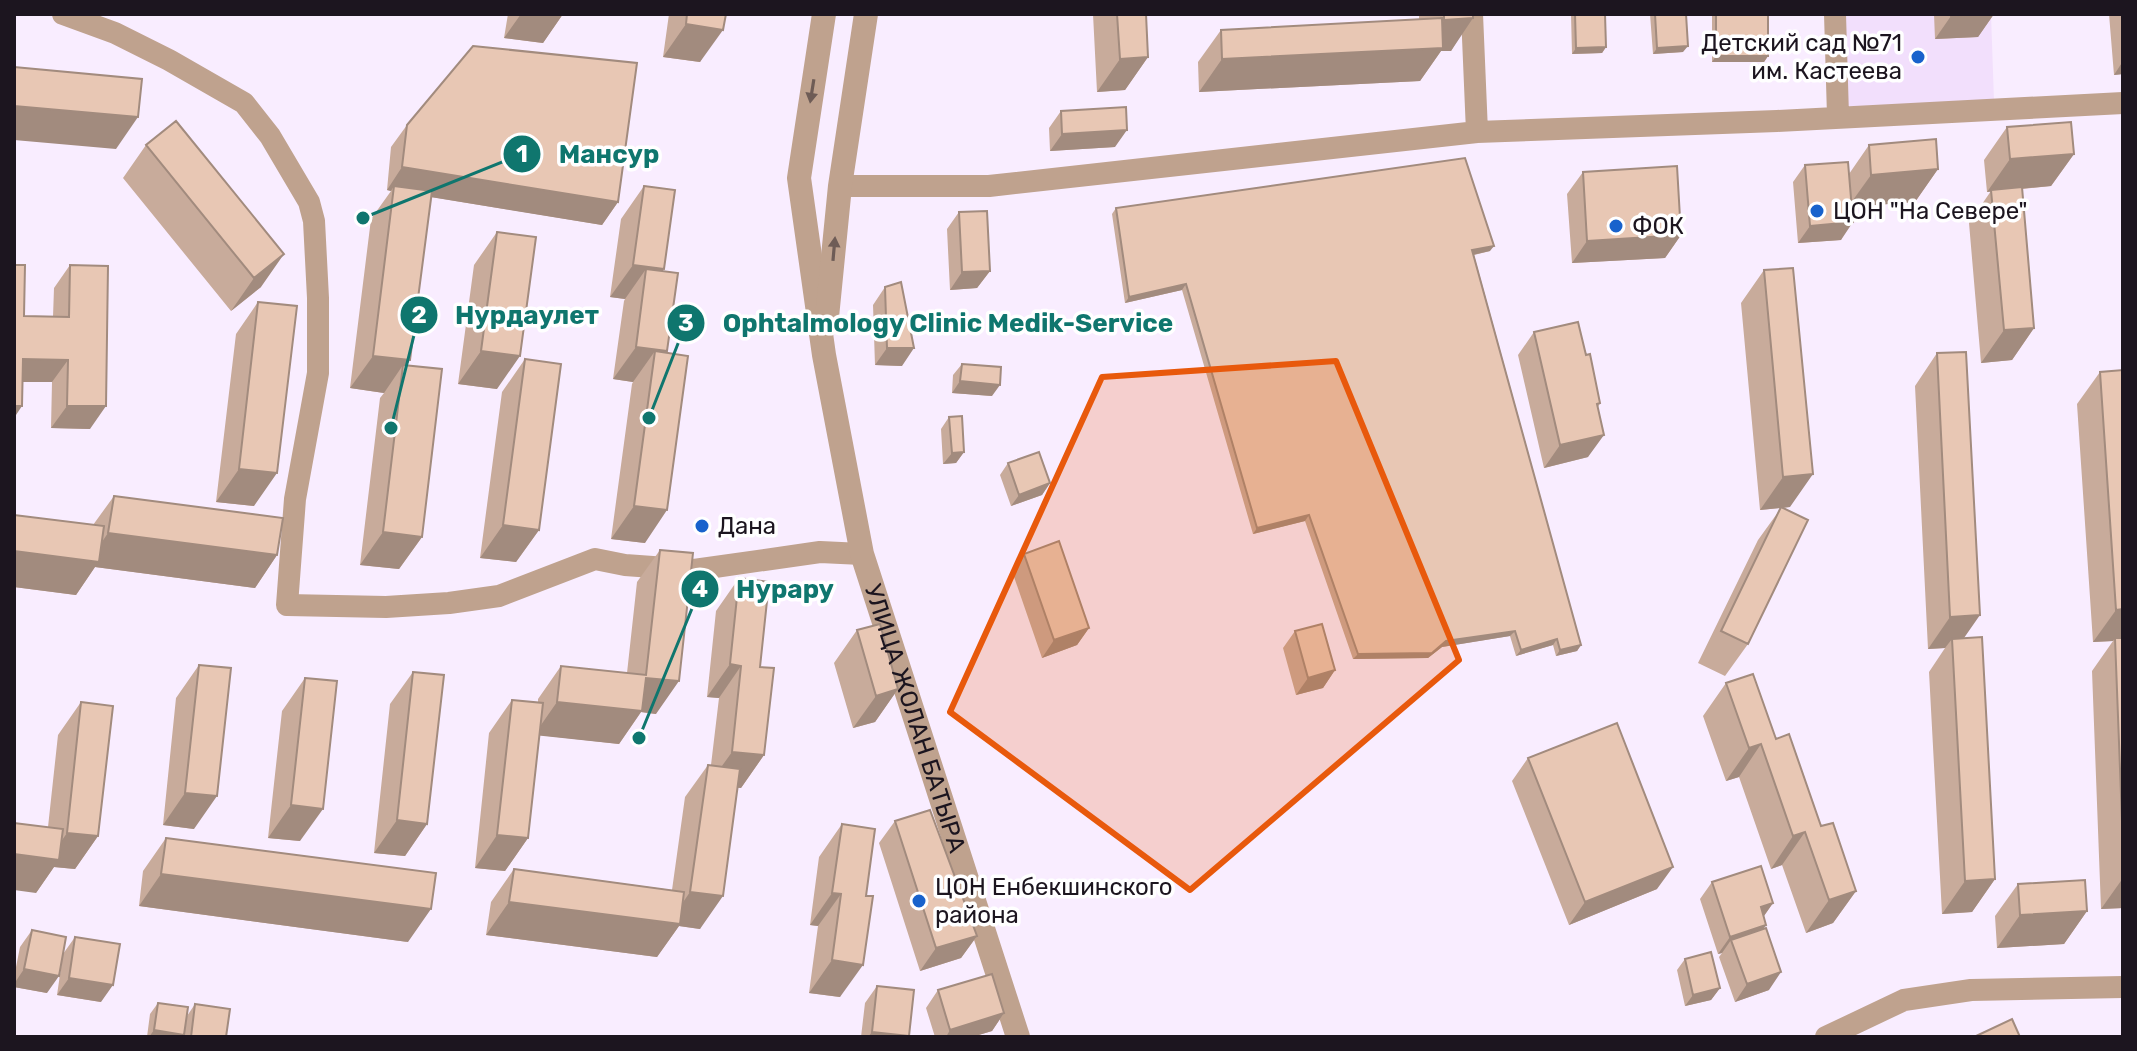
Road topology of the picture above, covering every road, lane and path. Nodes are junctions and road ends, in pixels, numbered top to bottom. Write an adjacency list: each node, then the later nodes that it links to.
1 (63, 14): 11 (street)
2 (824, 14): 10 (street, УЛИЦА ЖОЛАН БАТЫРА, one-way to 10)
3 (866, 14): 9 (street)
4 (1472, 14): 8 (street)
5 (1835, 14): 7 (street)
6 (2123, 103): 7 (street)
7 (1838, 116): 8 (street)
8 (1477, 132): 9 (street)
9 (840, 186): 10 (street, one-way to 9)
10 (824, 355): 11 (street, УЛИЦА ЖОЛАН БАТЫРА)
11 (862, 554): 13 (street, УЛИЦА ЖОЛАН БАТЫРА)
12 (2123, 987): 14 (street)
13 (1018, 1037)
14 (1826, 1037)

